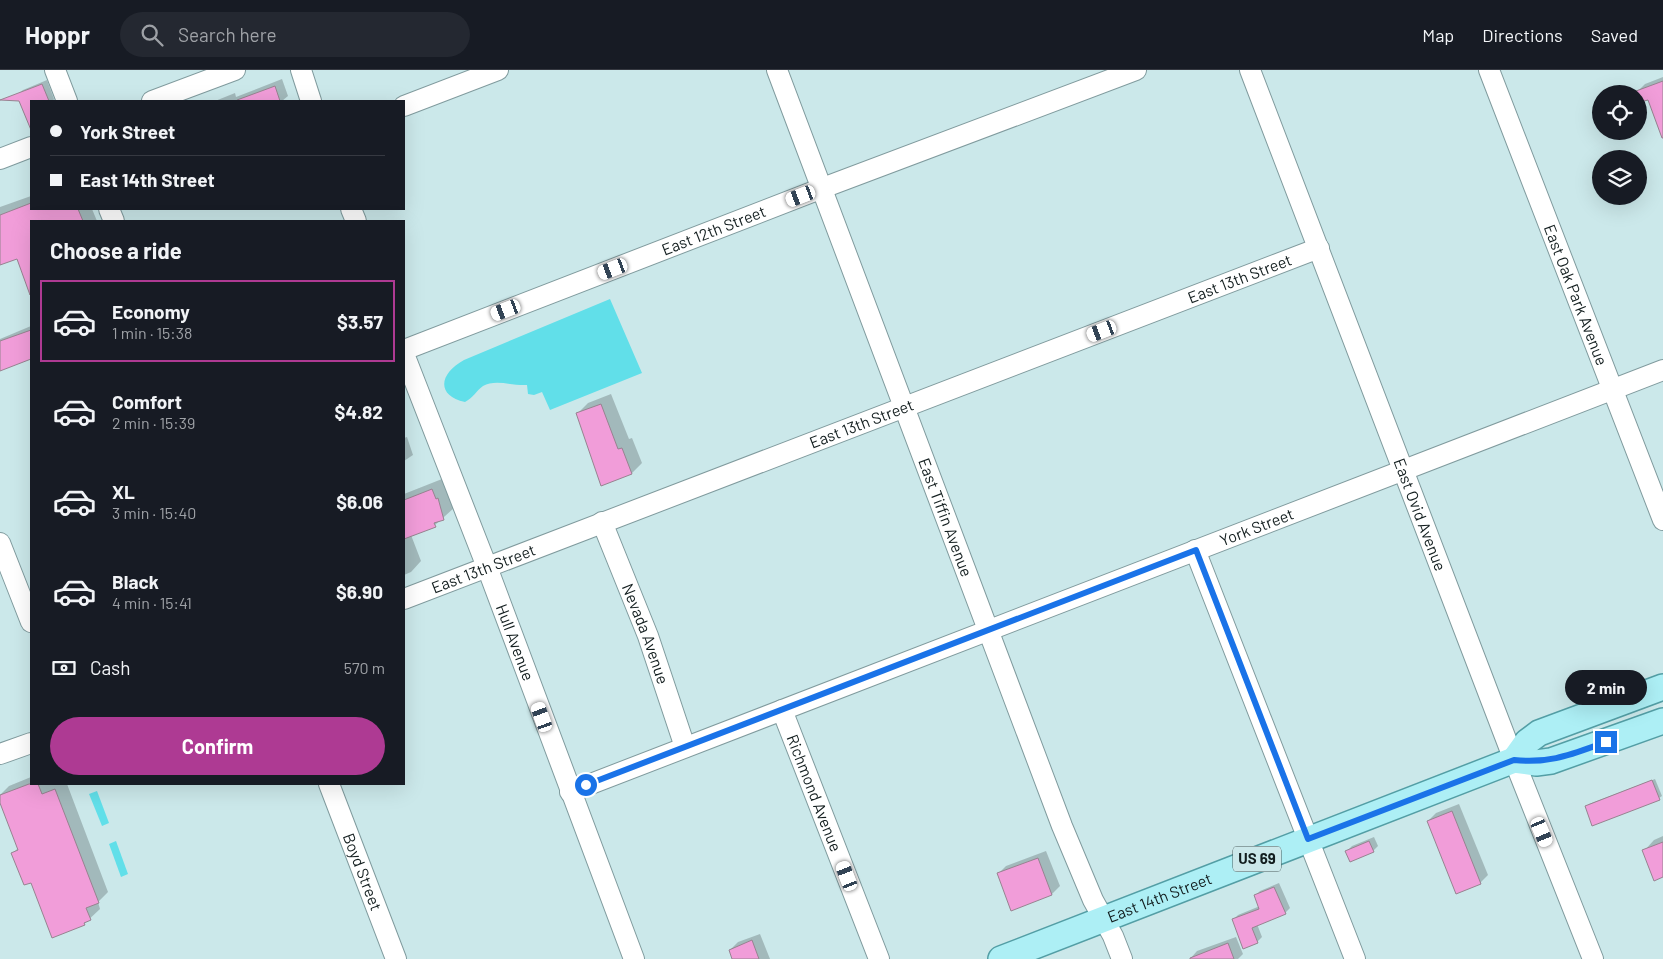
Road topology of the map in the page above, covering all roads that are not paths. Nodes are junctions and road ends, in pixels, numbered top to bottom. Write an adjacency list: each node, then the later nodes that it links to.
1 (55, 70): 9 (street)
2 (235, 70): 10 (street)
3 (301, 70): 11 (street)
4 (498, 70): 12 (street)
5 (777, 70): 15 (street, East Tiffin Avenue)
6 (1136, 70): 15 (street, East 12th Street)
7 (1250, 70): 16 (street, East Ovid Avenue)
8 (1489, 70): 20 (street, East Oak Park Avenue)
9 (67, 100)
10 (155, 100)
11 (311, 100)
12 (405, 106)
13 (30, 147): 14 (street)
14 (0, 159)
15 (820, 189): 17 (street, East 12th Street); 21 (street, East Tiffin Avenue)
16 (1319, 248): 21 (street, East 13th Street); 22 (street, East Ovid Avenue)
17 (405, 352)
18 (405, 355): 27 (street, Hull Avenue)
19 (1663, 370): 20 (street, York Street)
20 (1611, 390): 22 (street, York Street); 23 (street, East Oak Park Avenue)
21 (903, 407): 24 (street, East 13th Street); 30 (street, East Tiffin Avenue)
22 (1404, 469): 26 (street, York Street); 37 (street, East Ovid Avenue)
23 (1663, 520)
24 (602, 522): 27 (street, East 13th Street); 35 (street, Nevada Avenue)
25 (0, 543): 29 (street)
26 (1196, 550): 30 (street, York Street); 40 (street)
27 (487, 567): 28 (street, East 13th Street); 39 (street, Hull Avenue)
28 (405, 599)
29 (30, 619)
30 (987, 630): 32 (street, York Street); 41 (street, East Tiffin Avenue)
31 (1663, 687): 37 (main road)
32 (782, 710): 35 (street, York Street); 44 (street, Richmond Avenue)
33 (1663, 721): 37 (main road, East 14th Street / US 69)
34 (30, 742): 36 (street)
35 (685, 747): 39 (street, York Street)
36 (0, 754)
37 (1514, 760): 40 (main road, East 14th Street / US 69); 48 (street, East Ovid Avenue)
38 (329, 785): 42 (street, Boyd Street)
39 (570, 792): 43 (street, Hull Avenue)
40 (1308, 839): 41 (main road, East 14th Street / US 69); 47 (street)
41 (1103, 918): 45 (main road, East 14th Street / US 69); 46 (street, East Tiffin Avenue)
42 (396, 959)
43 (634, 959)
44 (879, 959)
45 (1001, 959)
46 (1122, 959)
47 (1355, 959)
48 (1593, 959)

